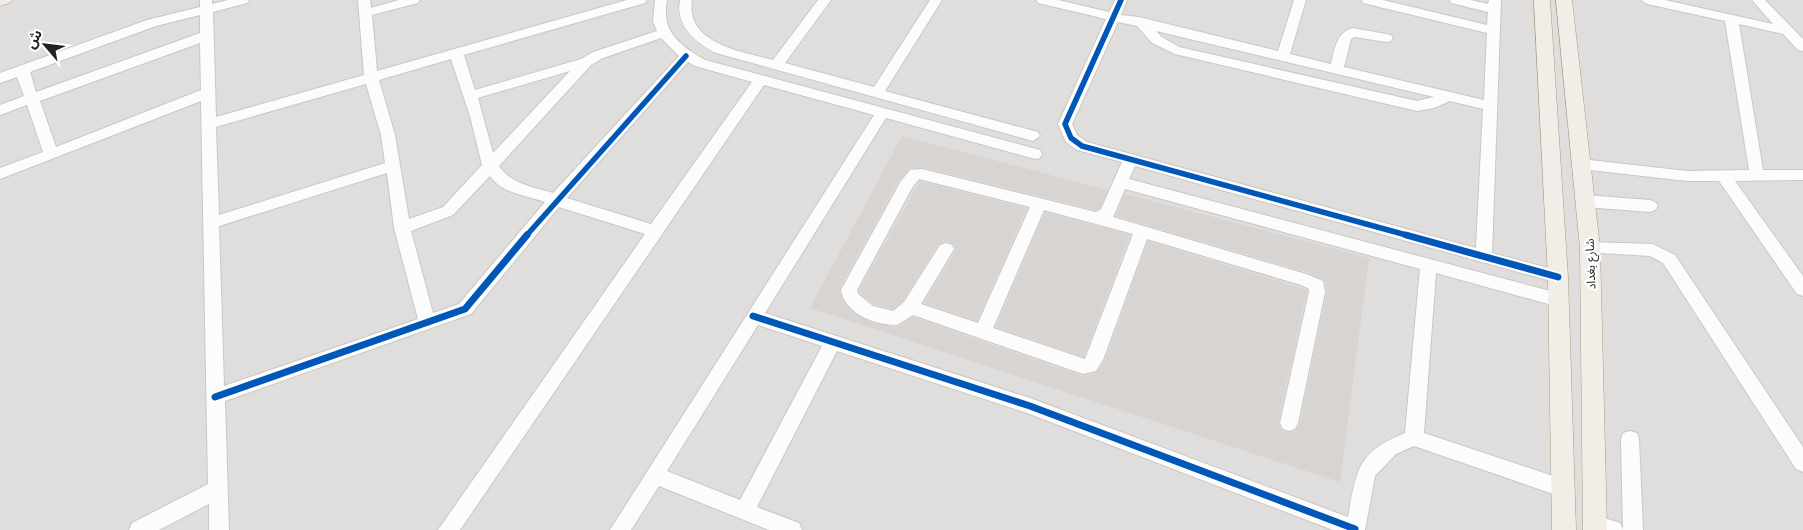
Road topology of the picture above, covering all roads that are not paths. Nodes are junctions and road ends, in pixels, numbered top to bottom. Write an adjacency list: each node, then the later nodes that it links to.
1 (4, 0): 18 (main road)
2 (242, 0): 19 (street)
3 (414, 0): 21 (street)
4 (641, 0): 31 (street)
5 (661, 0): 27 (street)
6 (686, 0): 35 (street)
7 (825, 0): 35 (street)
8 (936, 0): 42 (street)
9 (1042, 0): 22 (street)
10 (1121, 0): 22 (street)
11 (1300, 0): 33 (street)
12 (1368, 0): 25 (street)
13 (1455, 0): 20 (street)
14 (1542, 0): 46 (main road)
15 (1564, 0): 47 (main road, شارع بغداد)
16 (1647, 0): 23 (street)
17 (1758, 0): 26 (street)
18 (0, 2)
19 (206, 4): 28 (street); 37 (street)
20 (1495, 5): 25 (street)
21 (365, 6): 38 (street)
22 (1114, 16): 24 (street); 55 (street)
23 (1731, 18): 26 (street); 62 (street)
24 (1139, 22): 33 (street); 44 (street)
25 (1494, 31): 48 (street)
26 (1788, 31): 30 (street)
27 (664, 33): 32 (street); 34 (street)
28 (206, 36): 41 (street); 45 (street)
29 (1386, 38): 36 (street)
30 (1802, 44)
31 (456, 53): 38 (street); 43 (street)
32 (686, 56): 40 (street); 64 (street)
33 (1283, 56): 36 (street)
34 (586, 62): 43 (street); 58 (street)
35 (776, 66): 42 (street)
36 (1337, 69): 44 (street)
37 (22, 70): 39 (street); 45 (street)
38 (371, 77): 51 (street); 57 (street)
39 (0, 78)
40 (760, 80): 50 (street); 71 (street)
41 (208, 93): 51 (street); 53 (street)
42 (877, 93): 52 (street)
43 (470, 96): 58 (street)
44 (1449, 96): 48 (street)
45 (31, 98): 49 (street); 53 (street)
46 (1548, 100): 47 (main road); 77 (main road)
47 (1574, 105): 56 (main road, شارع بغداد)
48 (1491, 106): 75 (street)
49 (0, 110)
50 (882, 113): 54 (street); 81 (street)
51 (209, 124): 69 (street)
52 (1033, 136)
53 (51, 154): 59 (street)
54 (1035, 154)
55 (1130, 160): 63 (street); 75 (street)
56 (1580, 164): 61 (street); 65 (main road, شارع بغداد)
57 (393, 166): 69 (street); 70 (street)
58 (490, 166): 64 (street); 70 (street)
59 (0, 174)
60 (1803, 175): 62 (street)
61 (1723, 176): 62 (street); 78 (street)
62 (1757, 176)
63 (1120, 182): 68 (street); 76 (street)
64 (556, 200): 71 (street); 82 (street)
65 (1585, 202): 67 (street); 73 (main road, شارع بغداد)
66 (1039, 203): 68 (street); 80 (street); 83 (street)
67 (1650, 206)
68 (1098, 218): 72 (street)
69 (211, 223): 85 (street)
70 (402, 228): 82 (street)
71 (654, 231): 98 (street)
72 (1142, 231): 83 (street); 86 (street)
73 (1590, 248): 87 (street); 95 (main road, شارع بغداد)
74 (946, 249): 80 (street)
75 (1484, 257): 77 (street)
76 (1429, 265): 79 (street); 88 (street)
77 (1558, 277): 79 (main road)
78 (1803, 289)
79 (1559, 300): 92 (main road)
80 (910, 307): 83 (street)
81 (753, 316): 84 (street); 91 (street)
82 (426, 322): 85 (street)
83 (983, 332)
84 (833, 342): 94 (street); 101 (street)
85 (215, 397): 93 (street)
86 (1289, 423)
87 (1794, 435): 90 (street)
88 (1414, 438): 92 (street); 101 (street)
89 (1630, 439): 103 (street)
90 (1803, 462)
91 (654, 476): 94 (street); 99 (street)
92 (1562, 488): 102 (main road)
93 (218, 489): 96 (street); 97 (street)
94 (744, 511): 100 (street)
95 (1601, 528)
96 (138, 530)
97 (218, 530)
98 (448, 530)
99 (620, 530)
100 (792, 530)
101 (1355, 530)
102 (1564, 530)
103 (1633, 530)

